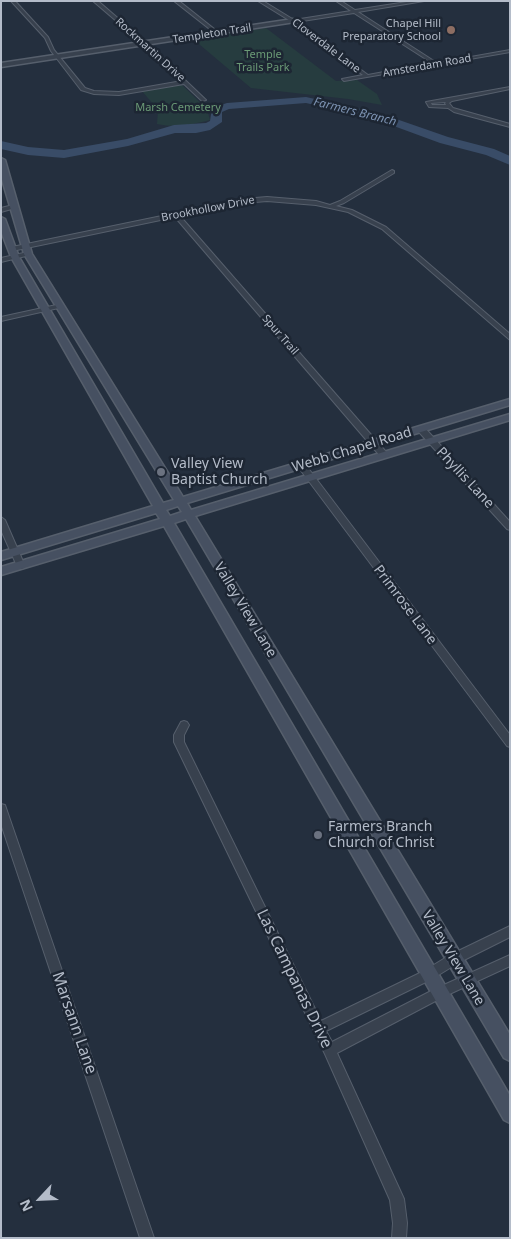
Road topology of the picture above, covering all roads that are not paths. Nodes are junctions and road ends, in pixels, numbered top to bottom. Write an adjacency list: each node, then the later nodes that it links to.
1 (13, 1): 12 (street)
2 (95, 1): 10 (street, Rockmartin Drive)
3 (176, 1): 9 (street)
4 (260, 1): 8 (street, Cloverdale Lane)
5 (338, 1): 7 (street)
6 (422, 1): 7 (street, Templeton Trail)
7 (356, 12): 8 (street, Templeton Trail); 13 (street)
8 (293, 21): 9 (street, Templeton Trail); 15 (street, Cloverdale Lane)
9 (217, 33): 10 (street, Templeton Trail)
10 (145, 44): 12 (street, Templeton Trail); 17 (street, Rockmartin Drive)
11 (510, 52): 13 (street, Amsterdam Road)
12 (59, 58): 14 (street, Templeton Trail); 17 (street)
13 (436, 64): 15 (street, Amsterdam Road)
14 (1, 65)
15 (367, 76): 16 (street, Amsterdam Road)
16 (344, 80)
17 (185, 82): 19 (street, Rockmartin Drive)
18 (510, 88): 20 (street)
19 (204, 100)
20 (510, 126)
21 (2, 163): 24 (main road, Valley View Lane)
22 (392, 172): 23 (street)
23 (331, 206): 26 (street, Brookhollow Drive); 34 (street, Brookhollow Drive)
24 (13, 207): 25 (street); 28 (main road, Valley View Lane)
25 (1, 210)
26 (176, 215): 28 (street, Brookhollow Drive); 39 (street, Spur Trail)
27 (1, 219): 29 (main road, Valley View Lane)
28 (27, 250): 29 (street, Brookhollow Drive); 31 (main road, Valley View Lane)
29 (14, 253): 30 (street, Brookhollow Drive); 32 (main road, Valley View Lane)
30 (1, 260)
31 (61, 306): 32 (street); 43 (main road, Valley View Lane)
32 (45, 310): 33 (street); 44 (main road, Valley View Lane)
33 (1, 319)
34 (510, 338)
35 (510, 402): 37 (main road, Webb Chapel Road)
36 (510, 417): 38 (main road, Webb Chapel Road)
37 (421, 429): 38 (street, Phyllis Lane); 39 (main road, Webb Chapel Road)
38 (431, 442): 40 (main road, Webb Chapel Road); 48 (street, Phyllis Lane)
39 (374, 443): 40 (street, Spur Trail); 41 (main road, Webb Chapel Road)
40 (384, 456): 42 (main road, Webb Chapel Road)
41 (302, 466): 42 (street, Primrose Lane); 43 (main road, Webb Chapel Road)
42 (310, 479): 45 (main road, Webb Chapel Road); 56 (street, Primrose Lane)
43 (181, 502): 44 (main road, Webb Chapel Road); 45 (main road, Valley View Lane)
44 (160, 508): 47 (main road, Valley View Lane); 49 (main road, Webb Chapel Road)
45 (188, 515): 47 (main road, Webb Chapel Road); 53 (main road, Valley View Lane)
46 (1, 520): 49 (street)
47 (168, 522): 51 (main road, Webb Chapel Road); 54 (main road, Valley View Lane)
48 (510, 527)
49 (15, 552): 50 (main road, Webb Chapel Road); 51 (street)
50 (1, 556)
51 (21, 566): 52 (main road, Webb Chapel Road)
52 (1, 572)
53 (261, 638): 54 (main road); 59 (main road, Valley View Lane)
54 (240, 646): 61 (main road, Valley View Lane)
55 (184, 725): 64 (street, Las Campanas Drive)
56 (510, 743)
57 (1, 808): 68 (street, Marsann Lane)
58 (510, 931): 59 (street)
59 (454, 959): 61 (street); 62 (main road, Valley View Lane)
60 (510, 960): 62 (street)
61 (428, 975): 63 (main road, Valley View Lane); 64 (street)
62 (467, 981): 63 (street); 66 (main road, Valley View Lane)
63 (439, 993): 65 (street); 67 (main road, Valley View Lane)
64 (318, 1029): 65 (street, Las Campanas Drive)
65 (329, 1050): 69 (street, Las Campanas Drive)
66 (510, 1052)
67 (510, 1114)
68 (147, 1238)
69 (399, 1238)

